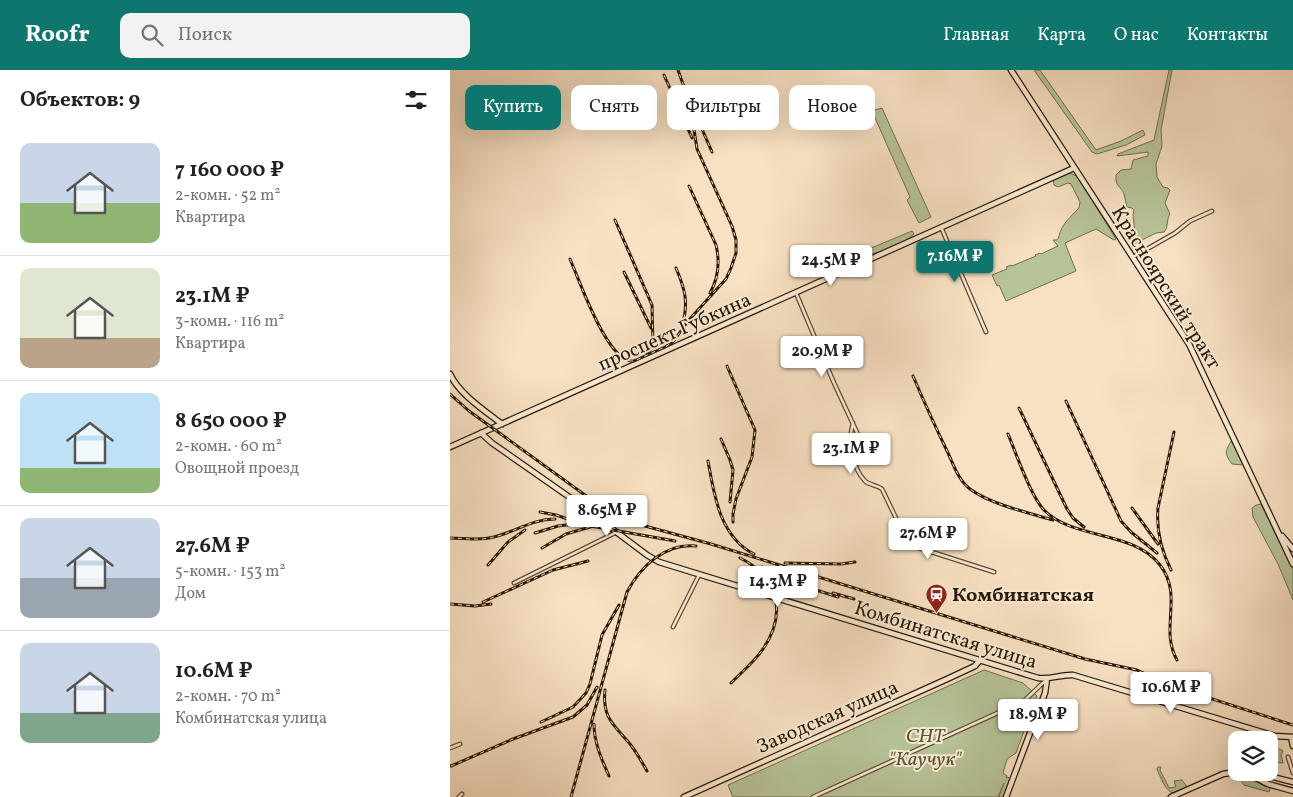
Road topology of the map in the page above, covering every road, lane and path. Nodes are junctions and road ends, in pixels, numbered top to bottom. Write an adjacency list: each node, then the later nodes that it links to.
1 (1011, 70): 2 (main road, Красноярский тракт)
2 (1067, 156): 3 (main road, Красноярский тракт); 4 (main road)
3 (1074, 168): 4 (main road, проспект Губкина); 5 (main road, Красноярский тракт)
4 (1062, 173): 5 (main road); 7 (main road, проспект Губкина)
5 (1081, 178): 8 (main road, Красноярский тракт)
6 (1212, 211): 8 (street)
7 (941, 227): 9 (main road, проспект Губкина); 10 (street)
8 (1133, 258): 17 (main road, Красноярский тракт)
9 (796, 292): 12 (street); 13 (main road, проспект Губкина)
10 (986, 332)
11 (450, 374): 13 (main road)
12 (853, 423): 16 (street); 21 (street)
13 (502, 424): 14 (main road, проспект Губкина)
14 (481, 434): 15 (main road, проспект Губкина); 18 (main road, Комбинатская улица)
15 (450, 447)
16 (867, 454)
17 (1278, 531): 19 (main road); 20 (main road)
18 (616, 532): 22 (main road, Комбинатская улица); 23 (street)
19 (1293, 549)
20 (1293, 564)
21 (994, 572)
22 (700, 574): 24 (street); 25 (main road, Комбинатская улица)
23 (514, 583)
24 (673, 628)
25 (980, 660): 26 (main road, Комбинатская улица); 40 (main road, Заводская улица)
26 (1047, 679): 27 (main road, Комбинатская улица); 41 (street); 42 (main road)
27 (1292, 737): 29 (main road)
28 (460, 744): 30 (street)
29 (1293, 746)
30 (450, 748)
31 (1288, 757): 33 (street)
32 (1228, 773): 43 (main road)
33 (1293, 774)
34 (1278, 778): 36 (main road)
35 (1261, 781): 37 (main road)
36 (1293, 782)
37 (1293, 791)
38 (462, 794): 39 (street)
39 (459, 797)
40 (684, 797)
41 (813, 797)
42 (1006, 797)
43 (1171, 797)

